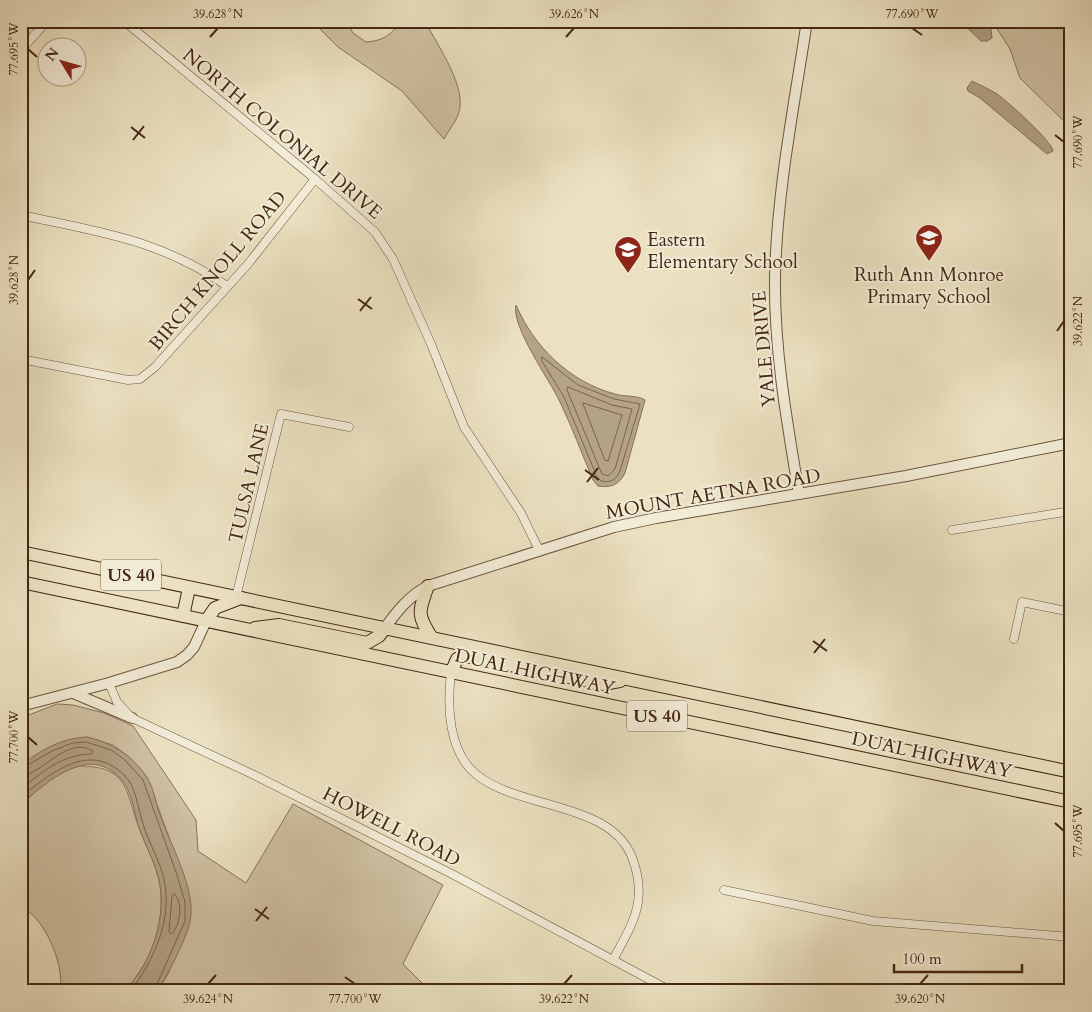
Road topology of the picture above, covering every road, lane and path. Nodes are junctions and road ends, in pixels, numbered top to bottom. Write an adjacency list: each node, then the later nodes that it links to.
1 (47, 21): 4 (street)
2 (124, 21): 5 (street, NORTH COLONIAL DRIVE)
3 (807, 21): 11 (street, YALE DRIVE)
4 (21, 50)
5 (315, 179): 7 (street, BIRCH KNOLL ROAD); 14 (street, NORTH COLONIAL DRIVE)
6 (21, 215): 7 (street)
7 (227, 286): 8 (street, BIRCH KNOLL ROAD)
8 (21, 359)
9 (349, 427): 19 (street, TULSA LANE)
10 (1071, 443): 11 (street, MOUNT AETNA ROAD)
11 (799, 494): 14 (street, MOUNT AETNA ROAD)
12 (1071, 511): 13 (street)
13 (952, 530)
14 (539, 550): 17 (street, MOUNT AETNA ROAD)
15 (21, 552): 18 (main road, DUAL HIGHWAY / US 40)
16 (21, 582): 21 (main road, DUAL HIGHWAY / US 40)
17 (428, 586): 23 (street, MOUNT AETNA ROAD); 25 (main road)
18 (189, 588): 19 (main road, DUAL HIGHWAY / US 40); 21 (main road)
19 (239, 598): 22 (main road); 23 (main road, DUAL HIGHWAY / US 40)
20 (1071, 612): 26 (street)
21 (183, 616): 22 (main road, DUAL HIGHWAY / US 40)
22 (206, 621): 24 (main road, DUAL HIGHWAY / US 40); 29 (street)
23 (384, 628): 24 (main road); 25 (main road, DUAL HIGHWAY / US 40)
24 (243, 629): 27 (main road, DUAL HIGHWAY / US 40)
25 (432, 638): 28 (main road, DUAL HIGHWAY / US 40)
26 (1014, 639)
27 (451, 672): 28 (main road); 34 (main road, DUAL HIGHWAY / US 40); 37 (street)
28 (627, 679): 33 (main road, DUAL HIGHWAY / US 40)
29 (109, 683): 30 (street); 32 (street, HOWELL ROAD)
30 (72, 693): 31 (street); 32 (street)
31 (21, 706)
32 (132, 718): 37 (street, HOWELL ROAD)
33 (1071, 772)
34 (1071, 802)
35 (724, 890): 36 (street)
36 (1071, 937)
37 (613, 960): 38 (street, HOWELL ROAD)
38 (671, 991)

